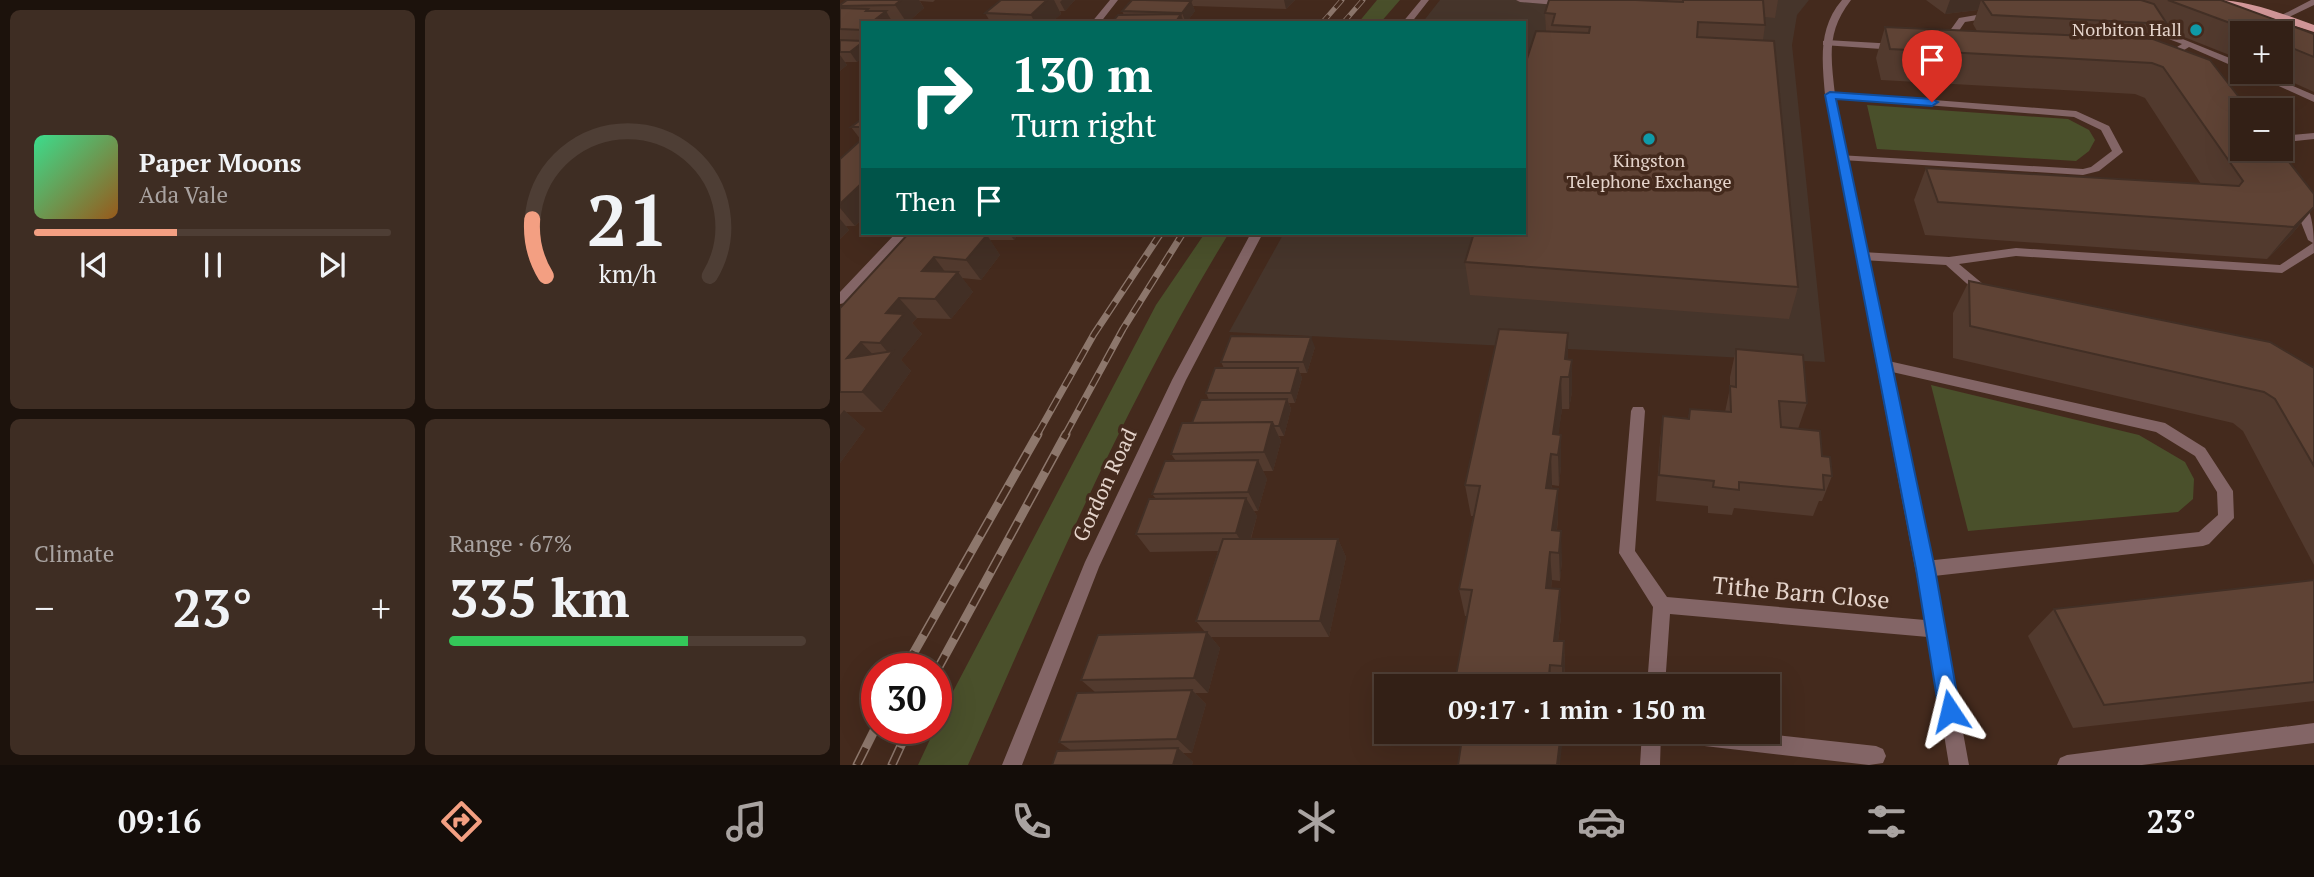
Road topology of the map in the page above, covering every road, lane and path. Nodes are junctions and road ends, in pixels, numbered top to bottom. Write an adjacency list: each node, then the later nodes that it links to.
1 (1114, 0): 13 (street)
2 (1425, 0): 14 (street)
3 (1520, 0): 7 (street)
4 (1847, 0): 16 (street)
5 (2220, 0): 11 (main road)
6 (2252, 0): 11 (main road)
7 (1545, 1): 9 (street)
8 (2314, 2): 11 (street)
9 (1582, 4)
10 (2003, 14): 20 (street)
11 (2282, 17): 15 (main road)
12 (2130, 20): 17 (street)
13 (1097, 21)
14 (1408, 21)
15 (2314, 29)
16 (1826, 43): 18 (street); 27 (street)
17 (2189, 44): 23 (street); 24 (street)
18 (1903, 47)
19 (1929, 49): 20 (street)
20 (1942, 49): 21 (street)
21 (1956, 50)
22 (2150, 58): 23 (street)
23 (2164, 58): 25 (street)
24 (2230, 62)
25 (2176, 66)
26 (2280, 84): 28 (street)
27 (1830, 95): 31 (street); 31 (street)
28 (2314, 99)
29 (2314, 136): 30 (street)
30 (2293, 139)
31 (1842, 157): 39 (street)
32 (2285, 161): 33 (street)
33 (2290, 184)
34 (2296, 196): 37 (street)
35 (900, 235): 42 (street)
36 (1255, 235): 53 (street, Gordon Road)
37 (2314, 240)
38 (2314, 247): 40 (street)
39 (1863, 256): 40 (street); 43 (street)
40 (1949, 261): 41 (street)
41 (2005, 294)
42 (840, 300)
43 (1884, 365): 45 (street); 45 (street)
44 (1638, 411): 46 (street)
45 (1925, 569): 47 (street)
46 (1662, 605): 47 (street, Tithe Barn Close); 48 (street)
47 (1936, 629): 55 (street)
48 (1657, 674)
49 (2314, 733): 56 (street)
50 (1651, 744): 54 (street)
51 (1773, 744): 52 (street)
52 (1876, 756)
53 (1012, 765)
54 (1650, 765)
55 (1959, 765)
56 (2067, 765)

